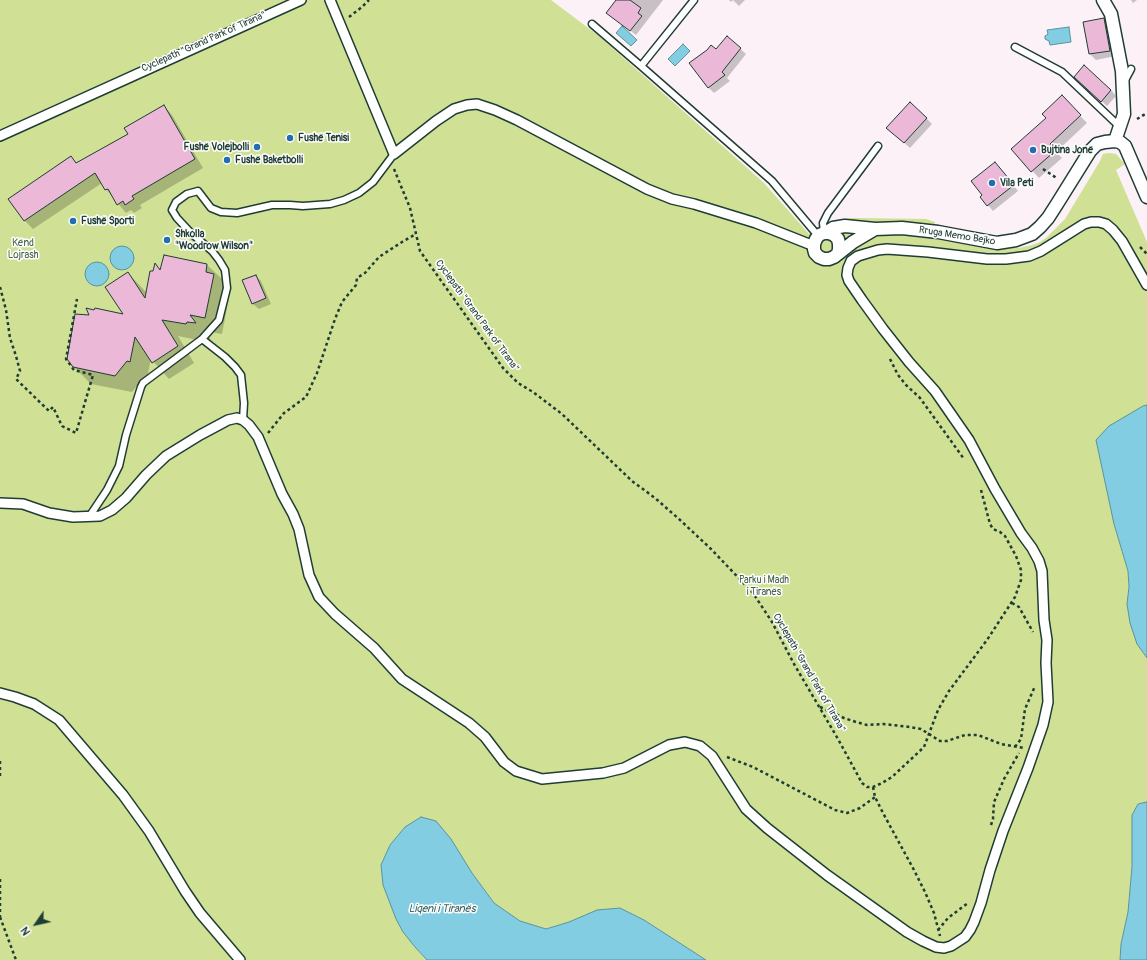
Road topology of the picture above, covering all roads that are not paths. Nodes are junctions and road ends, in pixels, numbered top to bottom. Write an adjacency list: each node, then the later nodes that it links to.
1 (301, 0): 11 (street)
2 (330, 0): 14 (street)
3 (694, 0): 7 (lane)
4 (1103, 0): 9 (street)
5 (592, 24): 7 (lane)
6 (1015, 47): 10 (lane)
7 (641, 66): 17 (lane)
8 (1132, 69): 9 (lane)
9 (1123, 83): 10 (street)
10 (1120, 127): 12 (street)
11 (0, 136)
12 (1115, 141): 15 (street); 16 (street, Rruga Memo Bejko)
13 (878, 146): 17 (lane)
14 (392, 157): 17 (street); 20 (lane)
15 (1147, 197)
16 (875, 229): 17 (street, Rruga Memo Bejko); 18 (street)
17 (820, 237): 18 (street); 18 (street)
18 (838, 254)
19 (1147, 285): 21 (street)
20 (202, 339): 21 (lane); 23 (lane)
21 (243, 420): 23 (street)
22 (0, 502): 23 (street)
23 (89, 517)
24 (0, 693): 25 (street)
25 (240, 960)

